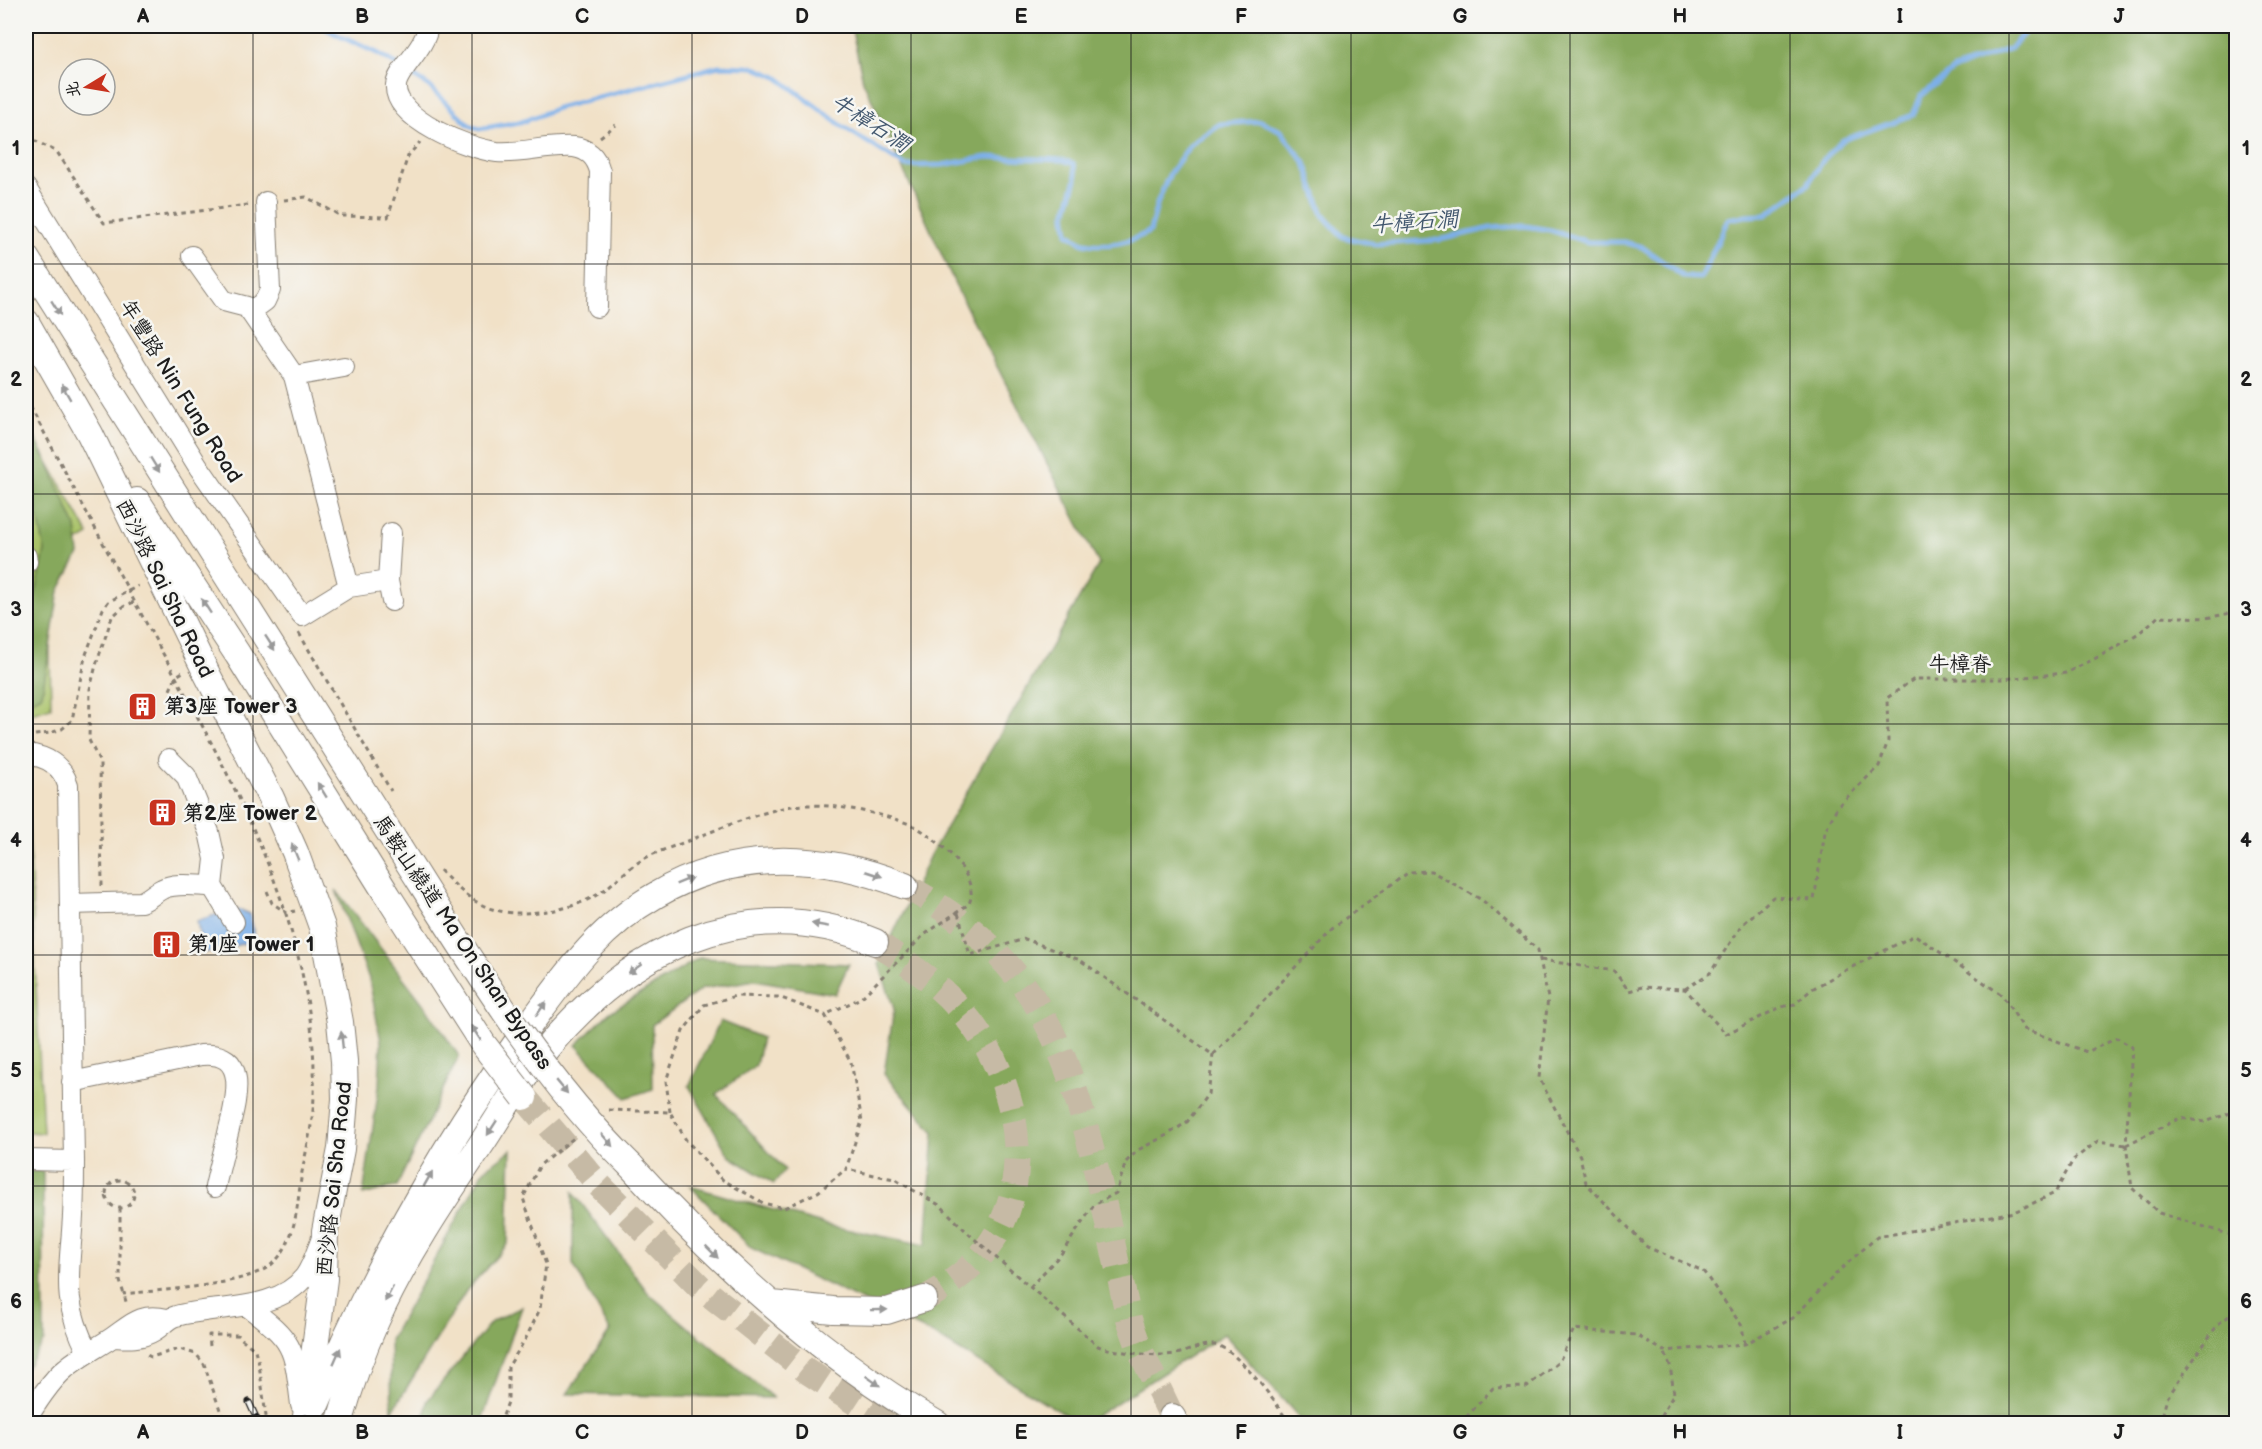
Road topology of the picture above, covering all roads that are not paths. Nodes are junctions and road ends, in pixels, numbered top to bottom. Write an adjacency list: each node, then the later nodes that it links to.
1 (428, 26): 6 (street)
2 (26, 188): 14 (street, 年豐路 Nin Fung Road)
3 (266, 202): 7 (street)
4 (192, 256): 7 (street)
5 (26, 258): 30 (main road, 馬鞍山繞道 Ma On Shan Bypass, one-way to 30, bridge)
6 (597, 307)
7 (250, 312): 10 (street)
8 (26, 322): 11 (main road, 西沙路 Sai Sha Road, one-way to 8)
9 (344, 368): 10 (street)
10 (294, 376): 14 (street)
11 (90, 434): 24 (main road, 馬鞍山繞道 Ma On Shan Bypass, one-way to 11, bridge); 28 (main road, 西沙路 Sai Sha Road, one-way to 11)
12 (391, 533): 13 (street)
13 (388, 582): 14 (street); 15 (street)
14 (349, 587)
15 (392, 601)
16 (26, 754): 20 (street)
17 (169, 759): 18 (street)
18 (212, 886): 20 (street); 21 (street)
19 (905, 886): 34 (main road, one-way to 19)
20 (70, 904): 23 (street)
21 (234, 922)
22 (875, 942): 35 (main road, one-way to 35)
23 (72, 1082): 26 (street); 27 (street)
24 (524, 1097)
25 (26, 1160): 26 (street)
26 (74, 1161): 32 (street)
27 (215, 1187)
28 (325, 1232): 31 (street); 34 (main road, 西沙路 Sai Sha Road)
29 (924, 1299): 30 (main road, one-way to 29)
30 (772, 1304): 36 (main road, 馬鞍山繞道 Ma On Shan Bypass, one-way to 36)
31 (247, 1306): 32 (street); 34 (street)
32 (88, 1352): 33 (street)
33 (26, 1421)
34 (306, 1424)
35 (339, 1424)
36 (938, 1424)

